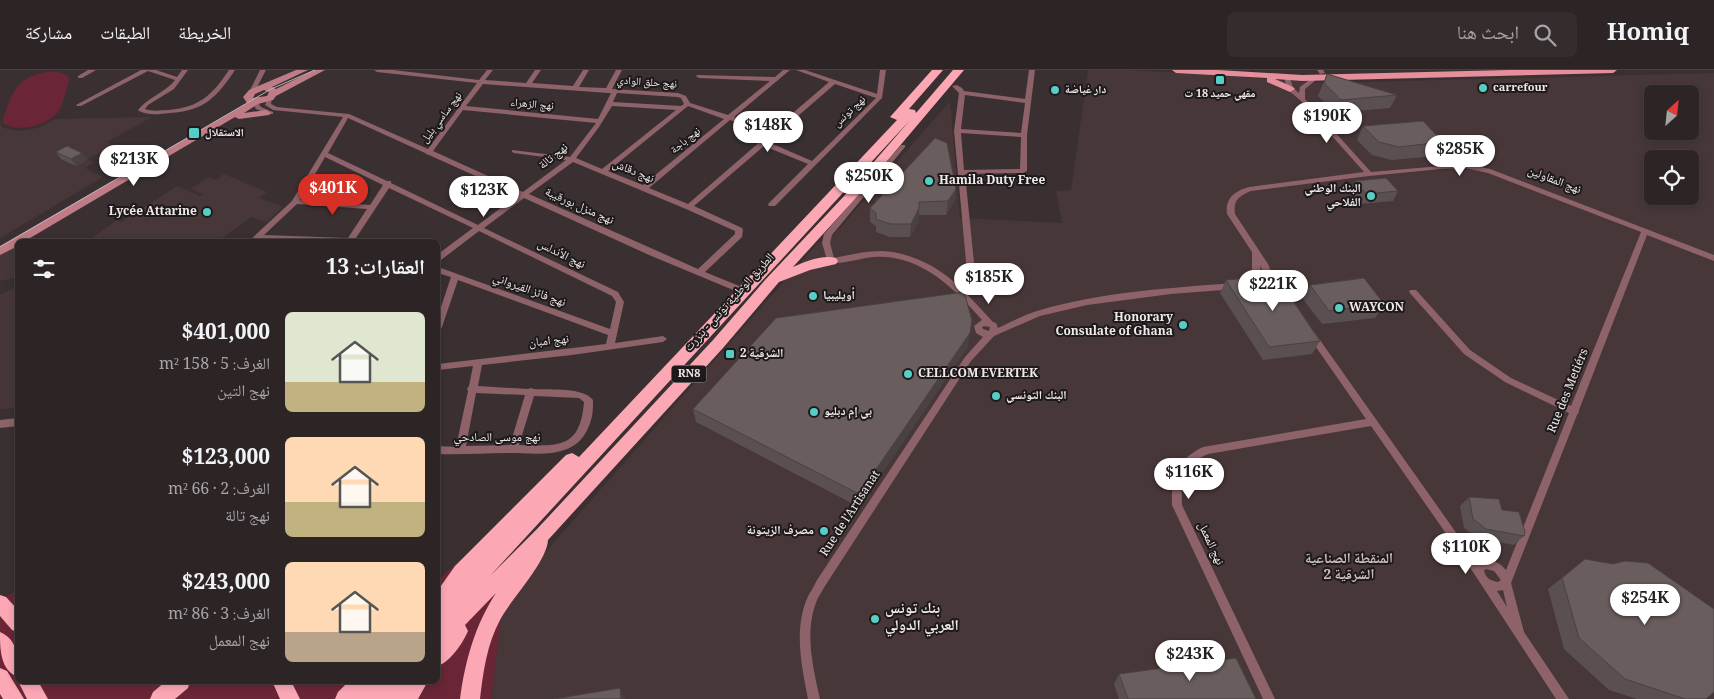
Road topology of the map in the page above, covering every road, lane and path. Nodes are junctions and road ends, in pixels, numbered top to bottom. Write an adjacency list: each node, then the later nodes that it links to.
1 (93, 70): 32 (street)
2 (146, 70): 51 (street)
3 (150, 70): 34 (street)
4 (185, 70): 34 (street)
5 (232, 70): 34 (street)
6 (304, 70): 39 (street)
7 (320, 70): 44 (street)
8 (377, 70): 30 (street, نهج حلق الوادي)
9 (439, 70): 30 (street)
10 (490, 70): 36 (street, نهج ساسي بليل)
11 (538, 70): 38 (street)
12 (586, 70): 40 (street)
13 (619, 70): 43 (street, نهج تالة)
14 (787, 70): 35 (street, نهج باجة)
15 (799, 70): 37 (street)
16 (883, 70): 45 (street, نهج تونس)
17 (938, 70): 76 (highway)
18 (949, 70): 47 (highway, الطريق الوطنية تونس - بنزرت / RN8)
19 (959, 70): 47 (highway, الطريق الوطنية تونس - بنزرت / RN8)
20 (969, 70): 42 (highway)
21 (1032, 70): 49 (street)
22 (1176, 70): 28 (main road)
23 (1274, 70): 29 (main road)
24 (1447, 70): 29 (main road)
25 (1612, 70): 26 (main road)
26 (1508, 71): 29 (main road)
27 (262, 72): 39 (street); 46 (street)
28 (1248, 74): 33 (main road); 41 (main road)
29 (1319, 74): 33 (main road); 48 (street)
30 (434, 76): 36 (street, نهج حلق الوادي)
31 (699, 76): 35 (street)
32 (80, 77)
33 (1287, 78): 41 (street)
34 (178, 79)
35 (775, 79): 55 (street, نهج باجة)
36 (482, 82): 38 (street, نهج حلق الوادي); 53 (street, نهج ساسي بليل)
37 (832, 82): 45 (street); 60 (street)
38 (528, 85): 40 (street, نهج حلق الوادي)
39 (264, 88): 44 (street); 46 (street)
40 (575, 88): 43 (street, نهج حلق الوادي)
41 (1290, 89): 48 (street)
42 (959, 90): 49 (street); 59 (street); 63 (highway)
43 (612, 91): 50 (street, نهج تالة); 52 (street, نهج حلق الوادي)
44 (272, 96): 46 (street); 56 (street)
45 (880, 97): 68 (street, نهج تونس)
46 (253, 98): 54 (street); 57 (street); 87 (street)
47 (929, 99): 75 (highway, الطريق الوطنية تونس - بنزرت / RN8); 76 (highway, الطريق الوطنية تونس - بنزرت / RN8)
48 (1302, 99): 71 (street)
49 (1028, 101): 61 (street)
50 (610, 104): 52 (street); 58 (street, نهج تالة)
51 (79, 105)
52 (685, 106): 55 (street); 69 (street)
53 (462, 108): 58 (street, نهج الزهراء); 65 (street, نهج ساسي بليل)
54 (266, 113): 56 (street); 57 (street)
55 (731, 117): 60 (street); 73 (street, نهج باجة)
56 (348, 118): 65 (street, نهج منزل بورقيبة); 66 (street)
57 (226, 119): 83 (street)
58 (600, 121): 67 (street, نهج تالة)
59 (957, 131): 61 (street); 70 (street)
60 (774, 133): 62 (street)
61 (1024, 135): 70 (street)
62 (763, 144): 68 (street); 80 (street)
63 (903, 146): 75 (highway, RN8); 92 (street)
64 (514, 151): 67 (street, نهج دقاش)
65 (428, 153): 74 (street, نهج منزل بورقيبة)
66 (325, 154): 72 (street, نهج الأندلس); 77 (street)
67 (572, 160): 69 (street, نهج دقاش); 74 (street, نهج تالة)
68 (811, 163): 78 (street, نهج تونس)
69 (602, 172): 73 (street, نهج دقاش)
70 (960, 172): 102 (street)
71 (1369, 174): 82 (street, نهج المقاولين); 89 (street, نهج المقاولين)
72 (388, 184): 79 (street); 81 (street, نهج الأندلس)
73 (644, 188): 80 (street, نهج دقاش)
74 (523, 195): 81 (street, نهج تالة); 94 (street, نهج منزل بورقيبة)
75 (850, 197): 98 (highway, الطريق الوطنية تونس - بنزرت / RN8)
76 (829, 200): 101 (highway, الطريق الوطنية تونس - بنزرت / RN8)
77 (296, 202): 79 (street); 84 (street)
78 (772, 204)
79 (372, 207): 85 (street)
80 (689, 207): 94 (street, نهج دقاش)
81 (478, 228): 90 (street, نهج تالة); 104 (street, نهج الأندلس)
82 (1645, 231): 91 (street, نهج المقاولين); 119 (street, Rue des Metiérs)
83 (21, 239)
84 (256, 239)
85 (351, 239)
86 (15, 242): 88 (street)
87 (0, 243)
88 (0, 251)
89 (1256, 252): 96 (street, نهج المقاولين); 97 (street, نهج المقاولين)
90 (440, 256)
91 (1714, 258)
92 (831, 261): 98 (highway); 102 (street)
93 (440, 271): 95 (street, نهج فائز القيرواني)
94 (699, 273): 101 (street, نهج منزل بورقيبة)
95 (455, 276): 106 (street); 110 (street, نهج فائز القيرواني)
96 (1251, 279): 97 (street); 99 (street, Rue de l'Artisanat); 100 (street)
97 (1271, 281): 100 (street); 100 (street, نهج المقاولين)
98 (770, 283): 126 (highway, الطريق الوطنية تونس - بنزرت / RN8)
99 (1231, 286): 100 (street, Rue de l'Artisanat); 107 (street, Rue de l'Artisanat)
100 (1262, 287)
101 (742, 291): 116 (highway, الطريق الوطنية تونس - بنزرت / RN8)
102 (962, 292): 105 (street)
103 (1413, 292): 119 (street)
104 (620, 302): 110 (street)
105 (971, 304): 107 (street); 109 (street)
106 (440, 321)
107 (991, 329): 109 (street); 113 (street, Rue de l'Artisanat)
108 (1308, 329): 121 (street)
109 (978, 330): 113 (street, Rue de l'Artisanat)
110 (612, 332): 112 (street)
111 (663, 339): 112 (street, نهج امبان)
112 (610, 347): 114 (street, نهج امبان)
113 (968, 359): 164 (street, Rue de l'Artisanat)
114 (478, 363): 115 (street, نهج امبان); 117 (street)
115 (440, 367)
116 (670, 369): 130 (highway, RN8); 138 (highway, الطريق الوطنية تونس - بنزرت / RN8)
117 (472, 389): 118 (street); 125 (street)
118 (531, 391): 123 (street); 123 (street, نهج موسى الصادحي)
119 (1575, 412): 128 (street, Rue des Metiérs)
120 (15, 422): 122 (street)
121 (1372, 422): 127 (street); 165 (street, نهج المعمل)
122 (0, 424)
123 (513, 448): 125 (street, نهج موسى الصادحي)
124 (440, 450): 125 (street, نهج موسى الصادحي)
125 (460, 450)
126 (543, 534): 131 (highway, الطريق الوطنية تونس - بنزرت / RN8); 163 (highway)
127 (1456, 541): 129 (street); 132 (street)
128 (1515, 560): 129 (street); 133 (street, Rue des Metiérs)
129 (1493, 566): 132 (street); 133 (street)
130 (461, 572): 134 (highway); 135 (highway, RN8)
131 (502, 575): 140 (highway, الطريق الوطنية تونس - بنزرت / RN8); 143 (highway)
132 (1481, 577): 133 (street); 141 (street)
133 (1506, 581): 141 (street)
134 (440, 588)
135 (440, 600)
136 (0, 602): 137 (highway); 139 (highway)
137 (15, 610)
138 (440, 617)
139 (15, 620)
140 (440, 638)
141 (1522, 640): 166 (street)
142 (0, 641): 144 (highway)
143 (440, 655)
144 (15, 664)
145 (0, 677): 154 (highway)
146 (29, 684): 155 (highway)
147 (178, 684): 156 (highway)
148 (282, 684): 157 (highway)
149 (359, 684): 158 (highway)
150 (370, 684): 161 (highway, bridge)
151 (376, 684): 159 (highway)
152 (397, 684): 160 (highway)
153 (417, 684): 162 (highway)
154 (14, 699)
155 (38, 699)
156 (160, 699)
157 (290, 699)
158 (345, 699)
159 (362, 699)
160 (383, 699)
161 (388, 699)
162 (406, 699)
163 (470, 699)
164 (814, 699)
165 (1269, 699)
166 (1563, 699)

